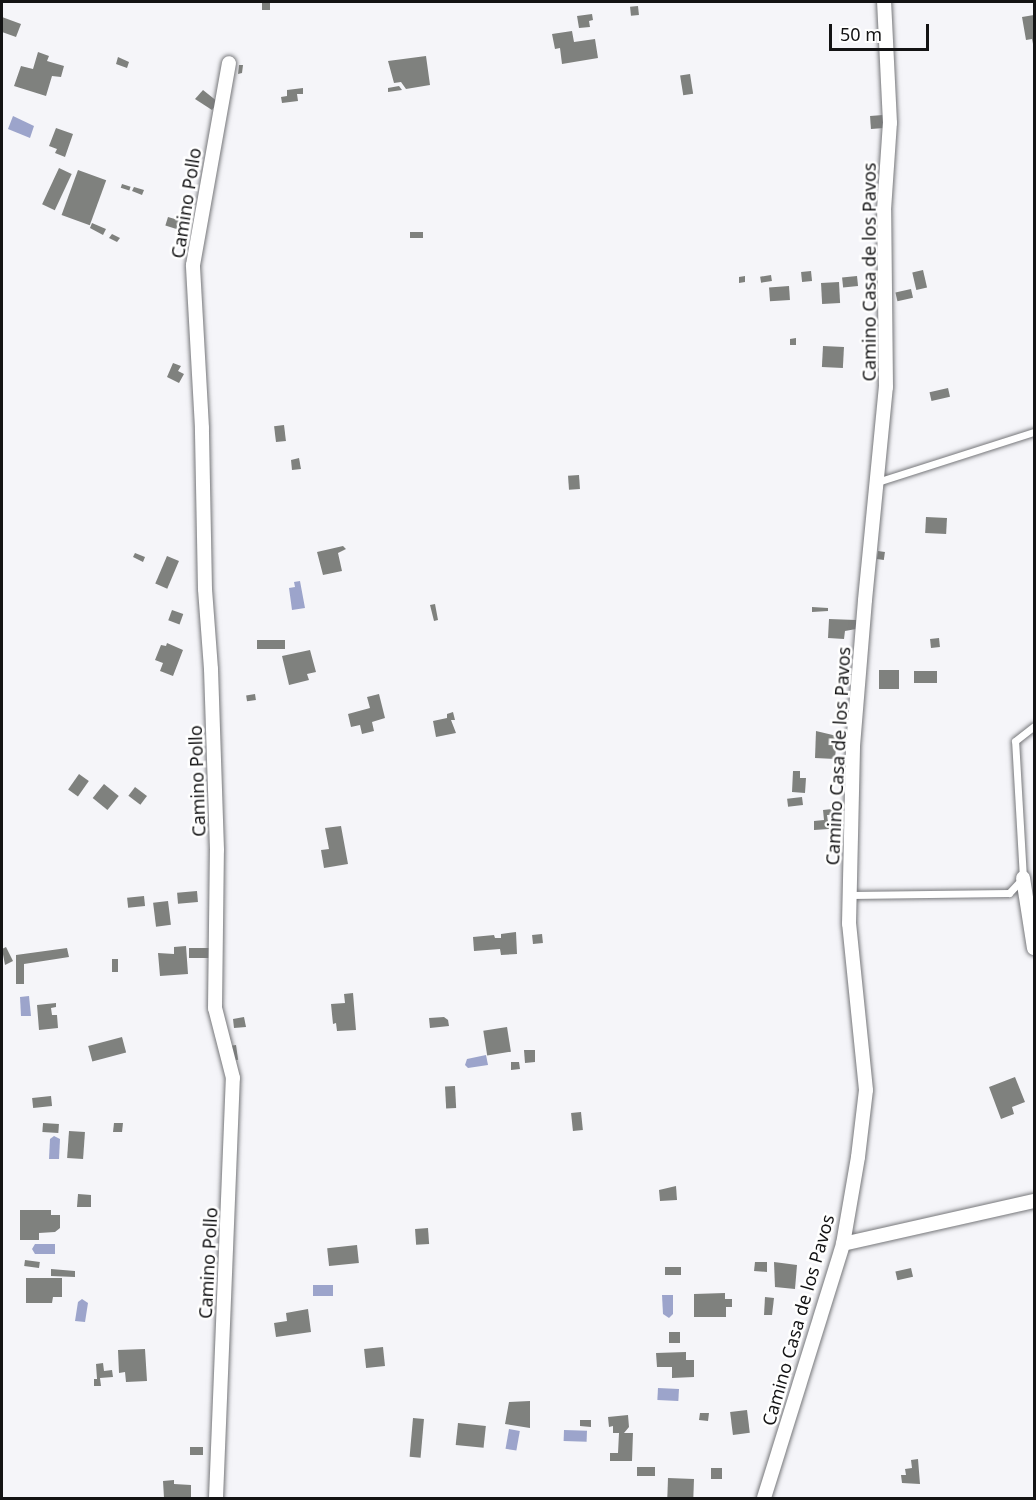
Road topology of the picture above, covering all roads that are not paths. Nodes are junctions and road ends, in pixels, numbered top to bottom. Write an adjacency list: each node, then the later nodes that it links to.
1 (884, 2): 4 (street, Camino Casa de los Pavos)
2 (229, 63): 11 (street, Camino Pollo)
3 (1035, 432): 4 (lane)
4 (877, 482): 7 (street, Camino Casa de los Pavos)
5 (1035, 726): 6 (lane)
6 (1023, 878): 7 (lane); 8 (street)
7 (850, 895): 10 (street, Camino Casa de los Pavos)
8 (1035, 948)
9 (1035, 1201): 10 (street)
10 (843, 1244): 12 (street, Camino Casa de los Pavos)
11 (216, 1498)
12 (764, 1498)

